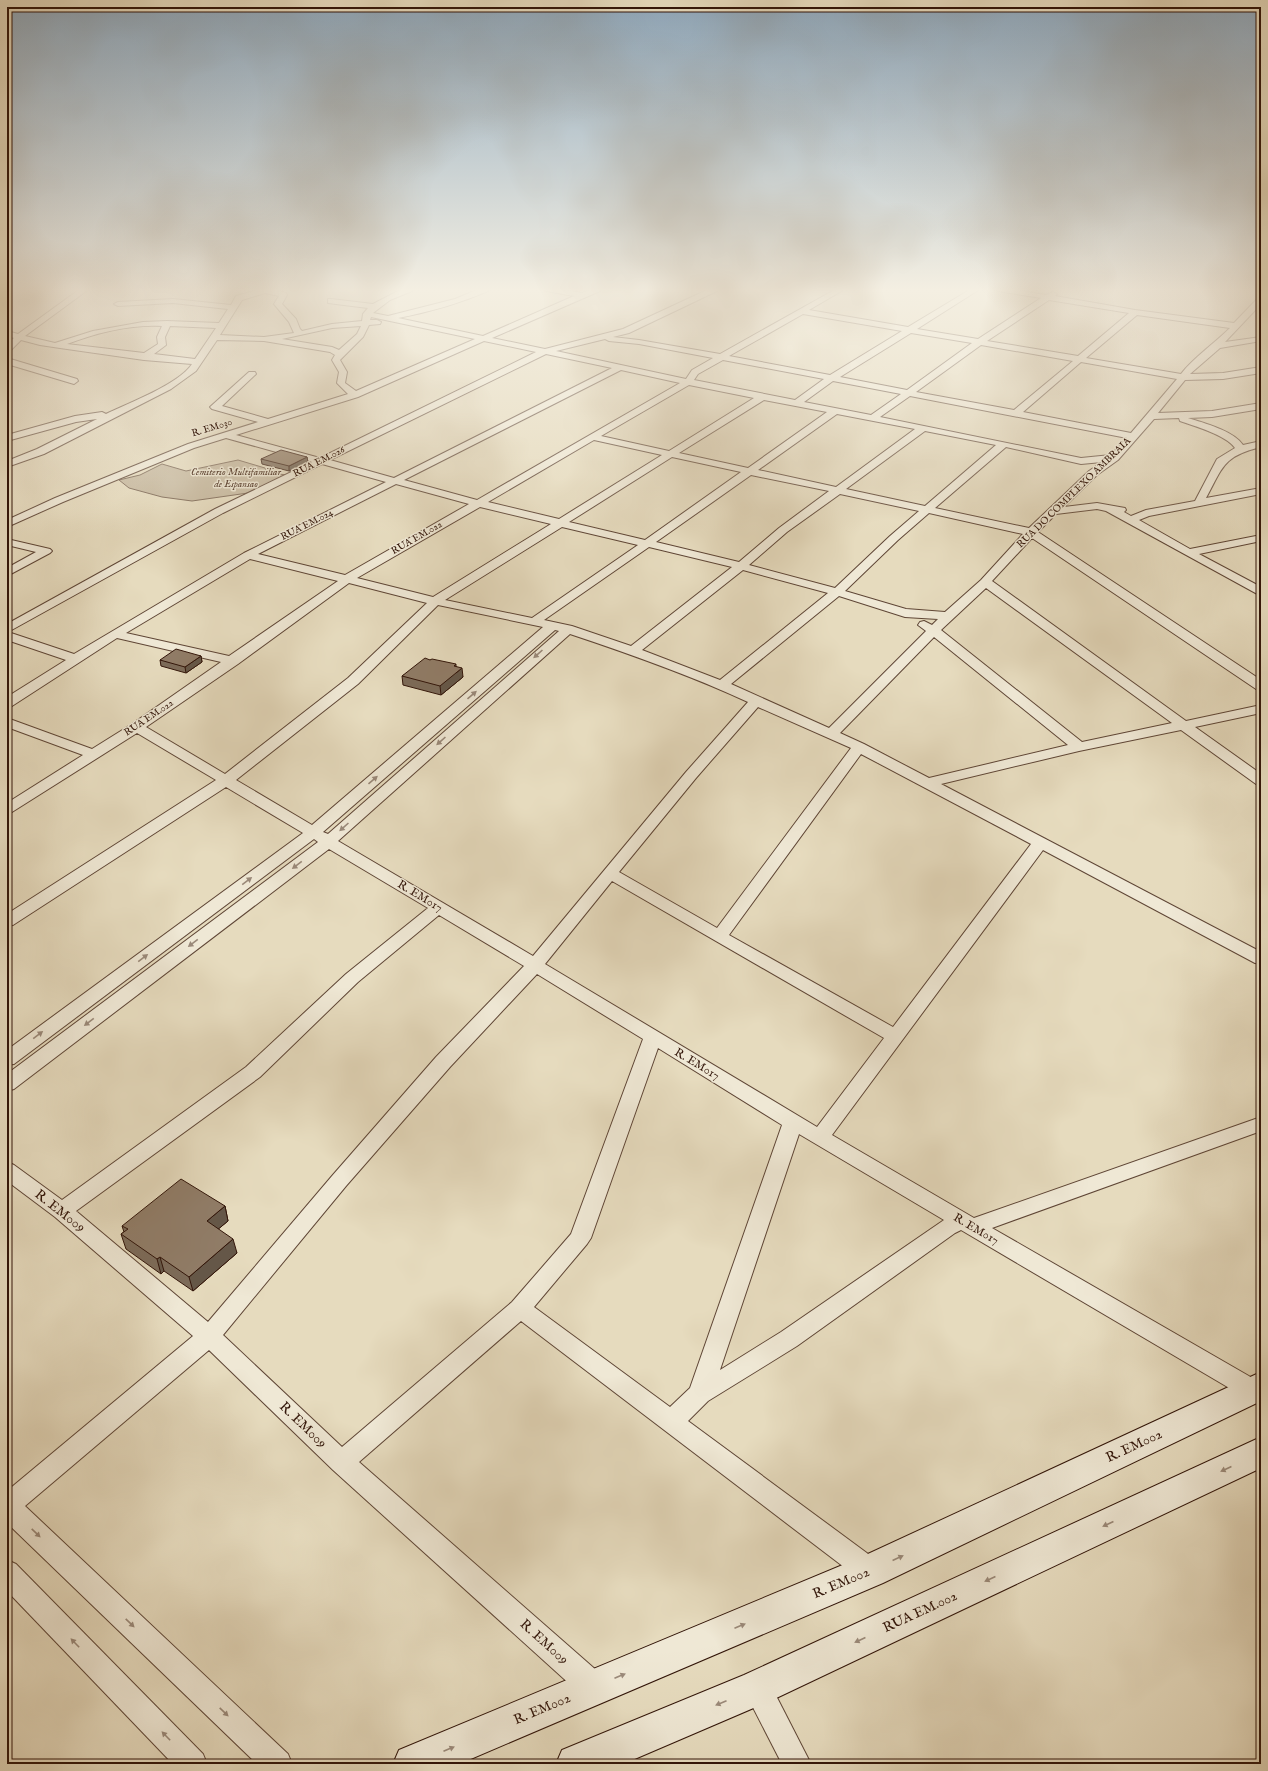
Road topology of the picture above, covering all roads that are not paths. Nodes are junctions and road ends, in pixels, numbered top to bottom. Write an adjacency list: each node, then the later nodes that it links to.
1 (43, 372): 19 (street)
2 (191, 372): 30 (street)
3 (343, 372): 22 (street)
4 (409, 372): 22 (street, R. EM030)
5 (504, 372): 43 (street, RUA EM.026)
6 (612, 372): 48 (street, RUA EM.024)
7 (637, 372): 20 (street)
8 (696, 372): 20 (street, RUA EM.022)
9 (798, 372): 18 (street)
10 (842, 372): 18 (street)
11 (939, 372): 21 (street)
12 (1064, 372): 27 (street)
13 (1151, 372): 17 (street)
14 (1188, 372): 17 (street, RUA DO COMPLEXO AMBRAIA)
15 (1251, 372): 17 (street)
16 (252, 374): 32 (street)
17 (1182, 377): 28 (street, RUA DO COMPLEXO AMBRAIA)
18 (832, 378): 21 (street); 24 (street)
19 (74, 381)
20 (688, 382): 23 (street); 36 (street, RUA EM.022)
21 (910, 393): 27 (street); 31 (street)
22 (355, 395): 32 (street, R. EM030)
23 (762, 397): 24 (street); 41 (street)
24 (797, 403): 26 (street)
25 (1261, 406): 29 (street)
26 (835, 411): 31 (street); 46 (street)
27 (1016, 413): 35 (street)
28 (1151, 416): 29 (street); 35 (street, RUA DO COMPLEXO AMBRAIA)
29 (1173, 416): 40 (street)
30 (103, 417): 37 (street); 45 (street)
31 (873, 418): 33 (street)
32 (268, 422): 34 (street, R. EM030)
33 (923, 428): 38 (street); 49 (street)
34 (224, 435): 43 (street); 61 (street, R. EM030)
35 (1134, 436): 42 (street, RUA DO COMPLEXO AMBRAIA)
36 (592, 437): 41 (street); 53 (street, RUA EM.022)
37 (7, 438)
38 (1004, 444): 44 (street); 55 (street)
39 (1261, 444): 40 (street)
40 (1240, 449): 52 (street)
41 (670, 454): 46 (street); 60 (street)
42 (1114, 458): 44 (street); 47 (street, RUA DO COMPLEXO AMBRAIA)
43 (321, 461): 48 (street); 80 (street, RUA EM.026)
44 (1081, 461): 47 (street)
45 (7, 464)
46 (750, 470): 49 (street); 65 (street)
47 (1093, 473): 50 (street, RUA DO COMPLEXO AMBRAIA)
48 (396, 480): 53 (street); 67 (street, RUA EM.024)
49 (836, 490): 55 (street); 68 (street)
50 (1076, 491): 54 (street); 57 (street, RUA DO COMPLEXO AMBRAIA)
51 (1261, 492): 52 (street)
52 (1198, 502): 58 (street)
53 (477, 503): 60 (street); 70 (street, RUA EM.022)
54 (1097, 506): 56 (street); 57 (street)
55 (927, 509): 62 (street); 72 (street)
56 (1110, 509): 58 (street); 59 (street)
57 (1054, 511): 62 (street, RUA DO COMPLEXO AMBRAIA)
58 (1146, 513): 59 (street)
59 (1131, 520): 66 (street)
60 (561, 523): 65 (street); 74 (street)
61 (7, 524)
62 (1031, 532): 71 (street, RUA DO COMPLEXO AMBRAIA); 88 (street)
63 (1261, 538): 66 (street)
64 (7, 542): 69 (street)
65 (648, 544): 68 (street); 77 (street)
66 (1190, 552): 73 (street)
67 (248, 555): 70 (street); 82 (street, RUA EM.024)
68 (741, 566): 72 (street); 84 (street)
69 (7, 573)
70 (346, 580): 74 (street); 86 (street, RUA EM.022)
71 (985, 582): 76 (street, RUA DO COMPLEXO AMBRAIA); 93 (street)
72 (837, 592): 75 (street); 87 (street)
73 (1261, 592)
74 (436, 601): 77 (street); 99 (street)
75 (904, 613): 76 (street); 81 (street)
76 (948, 616): 81 (street, RUA DO COMPLEXO AMBRAIA)
77 (534, 622): 78 (street)
78 (552, 626): 79 (street); 103 (street, one-way to 78)
79 (568, 628): 84 (street); 103 (street, one-way to 103)
80 (7, 629)
81 (934, 631): 95 (street, RUA DO COMPLEXO AMBRAIA); 97 (street)
82 (115, 634): 85 (street, RUA EM.024); 86 (street)
83 (7, 636): 85 (street)
84 (633, 651): 87 (street)
85 (76, 659): 90 (street, RUA EM.024)
86 (233, 661): 94 (street, RUA EM.022)
87 (722, 685): 89 (street)
88 (1261, 686)
89 (756, 701): 95 (street); 105 (street)
90 (7, 703)
91 (1261, 709): 93 (street)
92 (7, 722): 98 (street)
93 (1183, 726): 97 (street); 100 (street)
94 (137, 727): 98 (street, RUA EM.022); 99 (street, R. EM017)
95 (831, 734): 96 (street)
96 (859, 746): 101 (street); 108 (street)
97 (1079, 747): 101 (street)
98 (93, 754): 102 (street, RUA EM.022)
99 (225, 781): 103 (street, R. EM017); 107 (street)
100 (1261, 781)
101 (927, 783): 104 (street)
102 (7, 809)
103 (320, 837): 106 (street, R. EM017); 113 (street, one-way to 103); 114 (street, one-way to 114)
104 (1041, 842): 109 (street); 111 (street)
105 (610, 873): 108 (street); 110 (street)
106 (439, 907): 110 (street, R. EM017); 119 (street)
107 (7, 921)
108 (719, 937): 111 (street)
109 (1261, 959)
110 (535, 964): 112 (street, R. EM017); 122 (street)
111 (896, 1037): 117 (street)
112 (653, 1038): 115 (street, R. EM017); 121 (street)
113 (7, 1059)
114 (7, 1084)
115 (793, 1122): 117 (street, R. EM017); 124 (street)
116 (1261, 1124): 120 (street)
117 (820, 1137): 120 (street, R. EM017)
118 (7, 1170): 119 (street, R. EM009)
119 (62, 1210): 122 (street, R. EM009)
120 (968, 1224): 123 (street, R. EM017); 124 (street)
121 (520, 1308): 125 (street); 127 (street)
122 (209, 1336): 127 (street, R. EM009); 128 (street)
123 (1258, 1390): 129 (street, R. EM002, one-way to 123)
124 (700, 1394): 125 (street)
125 (672, 1421): 129 (street)
126 (1261, 1452): 132 (street, RUA EM.002, one-way to 132)
127 (342, 1462): 131 (street, R. EM009)
128 (7, 1506): 134 (street, one-way to 134)
129 (870, 1571): 131 (street, R. EM002, one-way to 129)
130 (7, 1573): 133 (street, one-way to 130)
131 (594, 1687): 135 (street, R. EM002, one-way to 131)
132 (757, 1688): 136 (street, RUA EM.002, one-way to 136); 137 (street)
133 (193, 1764)
134 (278, 1764)
135 (413, 1764)
136 (576, 1764)
137 (797, 1764)

